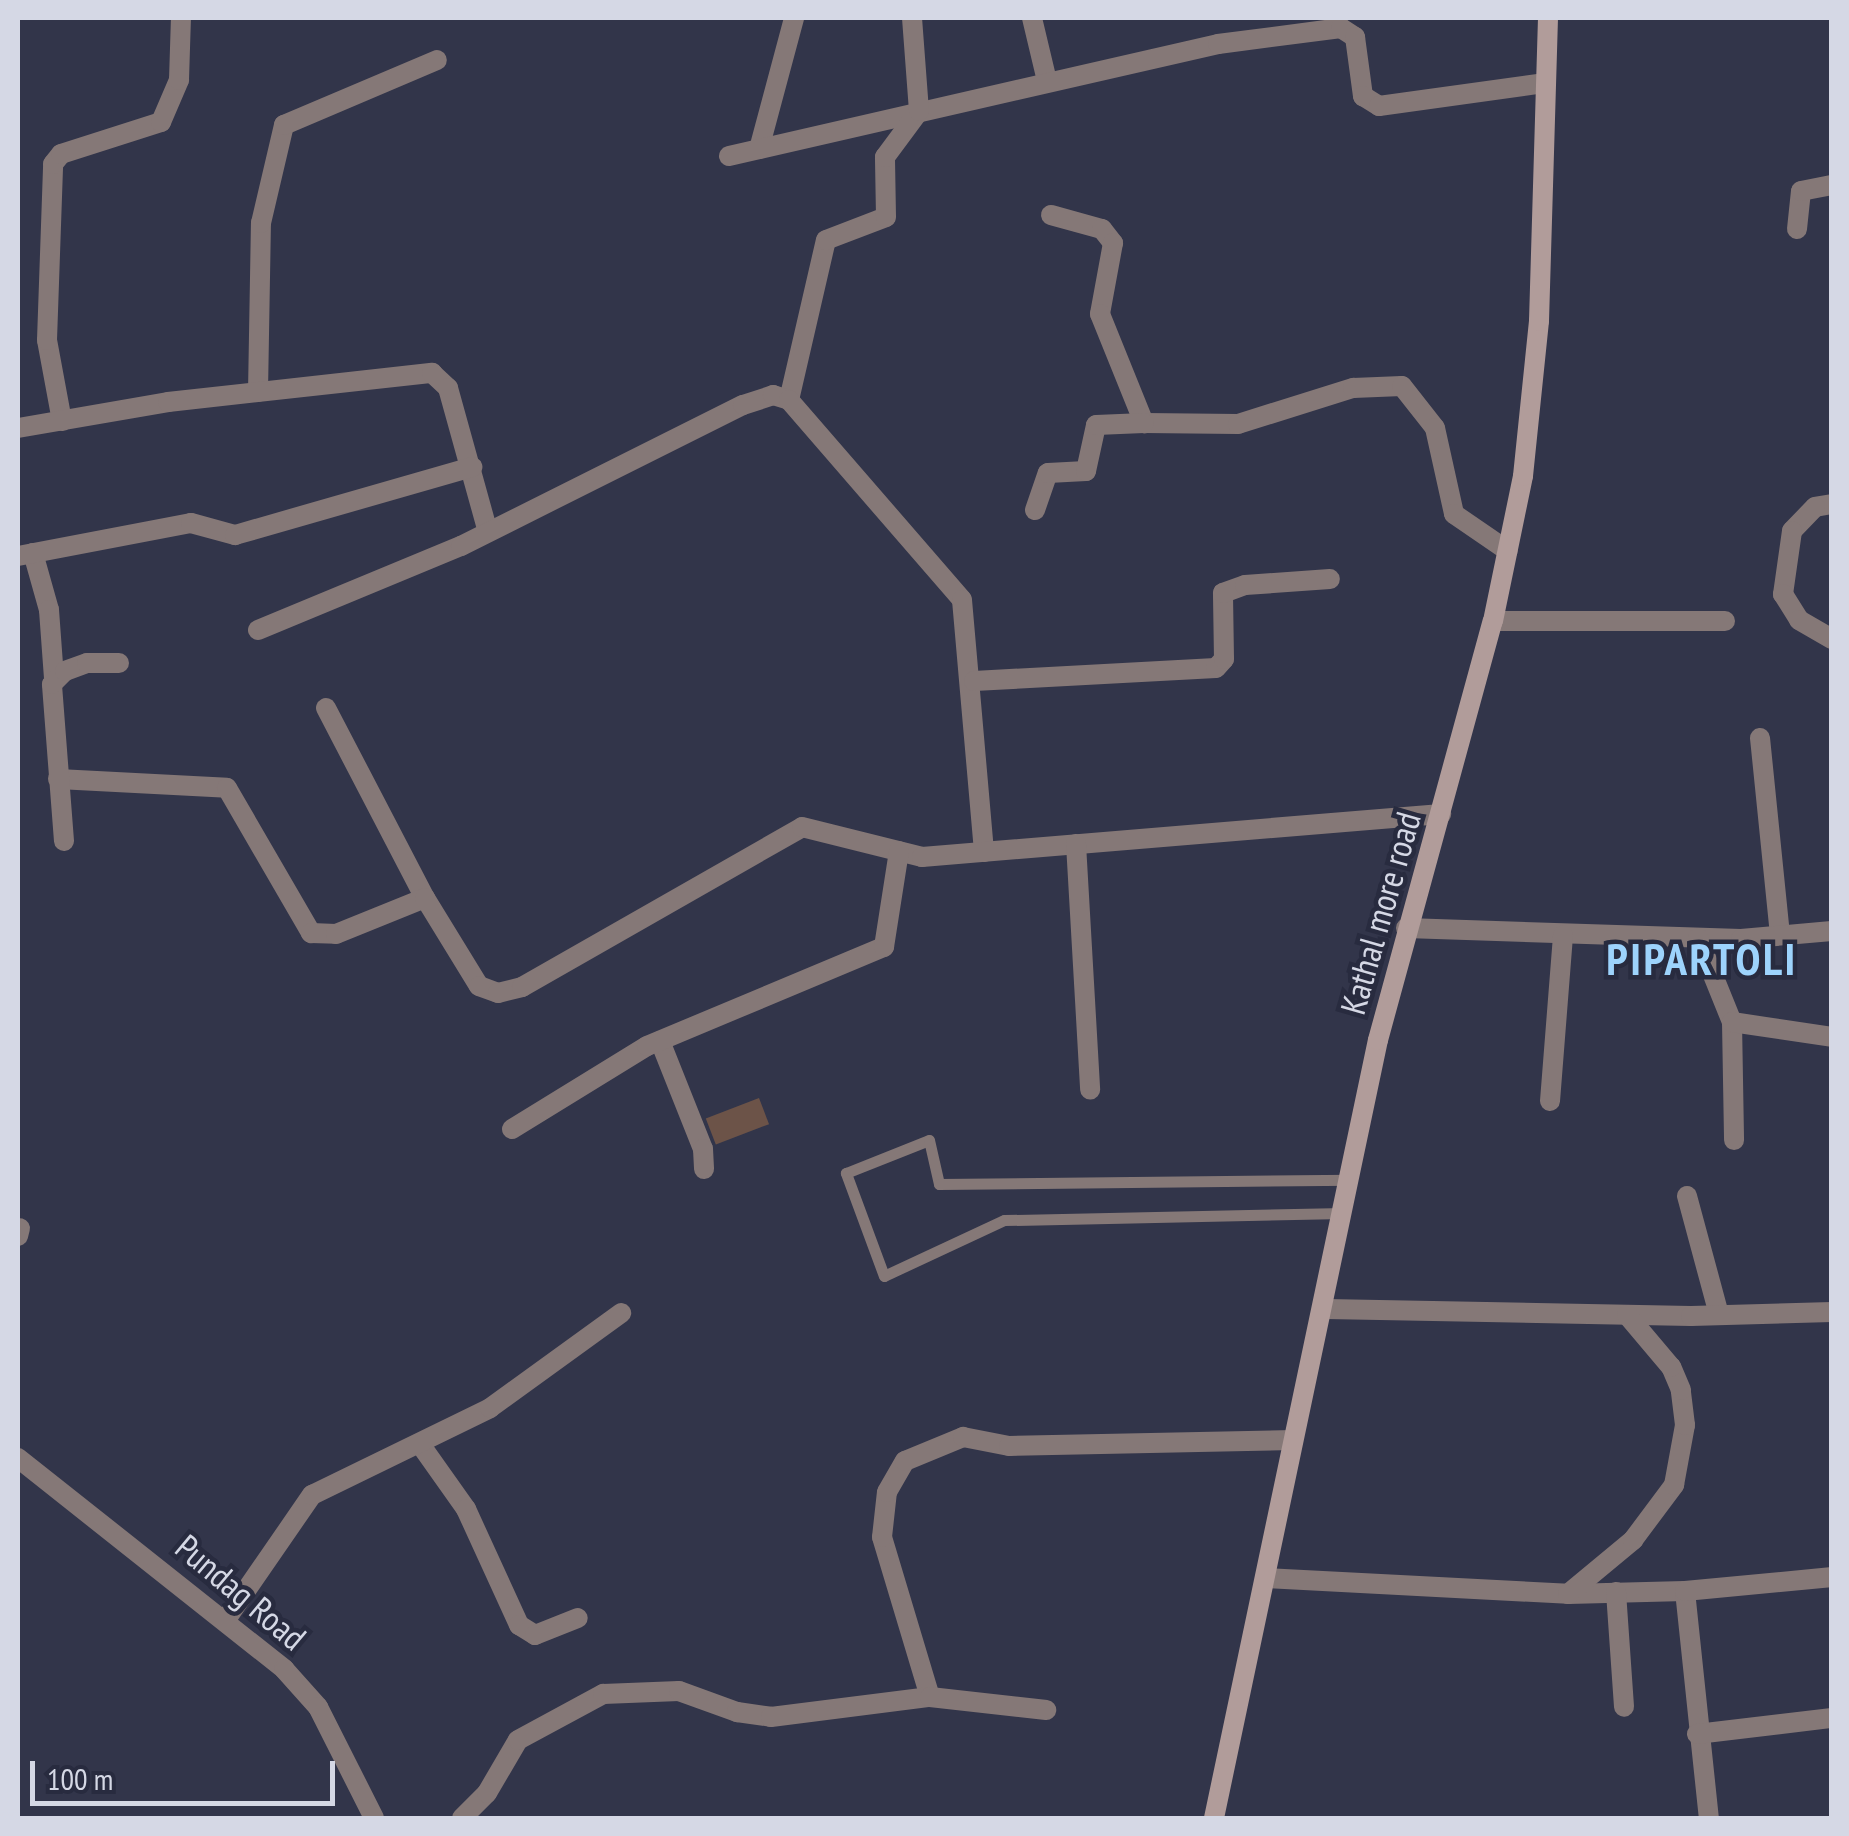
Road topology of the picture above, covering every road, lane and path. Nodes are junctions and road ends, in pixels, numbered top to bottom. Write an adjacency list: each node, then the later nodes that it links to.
1 (181, 18): 17 (street)
2 (794, 18): 10 (street)
3 (912, 18): 9 (street)
4 (1032, 18): 7 (street)
5 (1548, 18): 8 (main road, Kathal more road)
6 (437, 60): 15 (street)
7 (1047, 81): 8 (street); 9 (street)
8 (1545, 83): 24 (main road, Kathal more road)
9 (919, 111): 10 (street); 16 (street)
10 (759, 149): 11 (street)
11 (729, 156)
12 (1832, 184): 14 (street)
13 (1051, 216): 18 (street)
14 (1797, 229)
15 (258, 392): 17 (street); 20 (street)
16 (789, 400): 23 (street); 33 (street)
17 (62, 420): 19 (street)
18 (1144, 423): 22 (street); 24 (street)
19 (18, 428)
20 (472, 468): 23 (street); 25 (street)
21 (1832, 504): 30 (street)
22 (1035, 510)
23 (488, 532): 29 (street)
24 (1508, 551): 27 (main road, Kathal more road)
25 (25, 555): 32 (street)
26 (1330, 579): 33 (street)
27 (1493, 621): 28 (street); 37 (main road, Kathal more road)
28 (1725, 622)
29 (258, 630)
30 (1832, 639)
31 (119, 664): 32 (street)
32 (54, 678): 36 (street)
33 (974, 681): 41 (street)
34 (326, 708): 42 (street)
35 (1760, 738): 45 (street)
36 (58, 779): 38 (street); 42 (street)
37 (1442, 814): 39 (street); 43 (main road, Kathal more road)
38 (64, 841)
39 (1076, 844): 41 (street); 51 (street)
40 (899, 850): 41 (street); 42 (street); 50 (street)
41 (984, 852)
42 (425, 898)
43 (1406, 928): 46 (street); 56 (main road, Kathal more road)
44 (1832, 930): 45 (street)
45 (1780, 935): 47 (street)
46 (1563, 936): 47 (street); 52 (street)
47 (1698, 938): 48 (street)
48 (1732, 1022): 49 (street); 54 (street)
49 (1832, 1038)
50 (660, 1041): 53 (street); 55 (street)
51 (1090, 1090)
52 (1550, 1101)
53 (512, 1129)
54 (1734, 1140)
55 (704, 1169)
56 (1352, 1180): 58 (main road, Kathal more road); 58 (lane)
57 (1687, 1196): 63 (street)
58 (1345, 1213): 59 (main road, Kathal more road)
59 (1326, 1308): 62 (street); 64 (main road, Kathal more road)
60 (1832, 1312): 63 (street)
61 (621, 1313): 65 (street)
62 (1627, 1315): 63 (street); 71 (street)
63 (1720, 1316)
64 (1293, 1440): 68 (main road, Kathal more road); 74 (street)
65 (420, 1444): 72 (street); 73 (street)
66 (18, 1458): 72 (street, Pundag Road)
67 (1832, 1577): 69 (street)
68 (1266, 1578): 71 (street); 81 (main road, Kathal more road)
69 (1684, 1591): 70 (street); 78 (street)
70 (1616, 1592): 71 (street); 75 (street)
71 (1568, 1594)
72 (227, 1618): 79 (street, Pundag Road)
73 (578, 1618)
74 (930, 1697): 76 (street); 80 (street)
75 (1624, 1707)
76 (1046, 1710)
77 (1832, 1718): 78 (street)
78 (1697, 1734): 82 (street)
79 (374, 1818)
80 (462, 1818)
81 (1214, 1818)
82 (1709, 1818)

